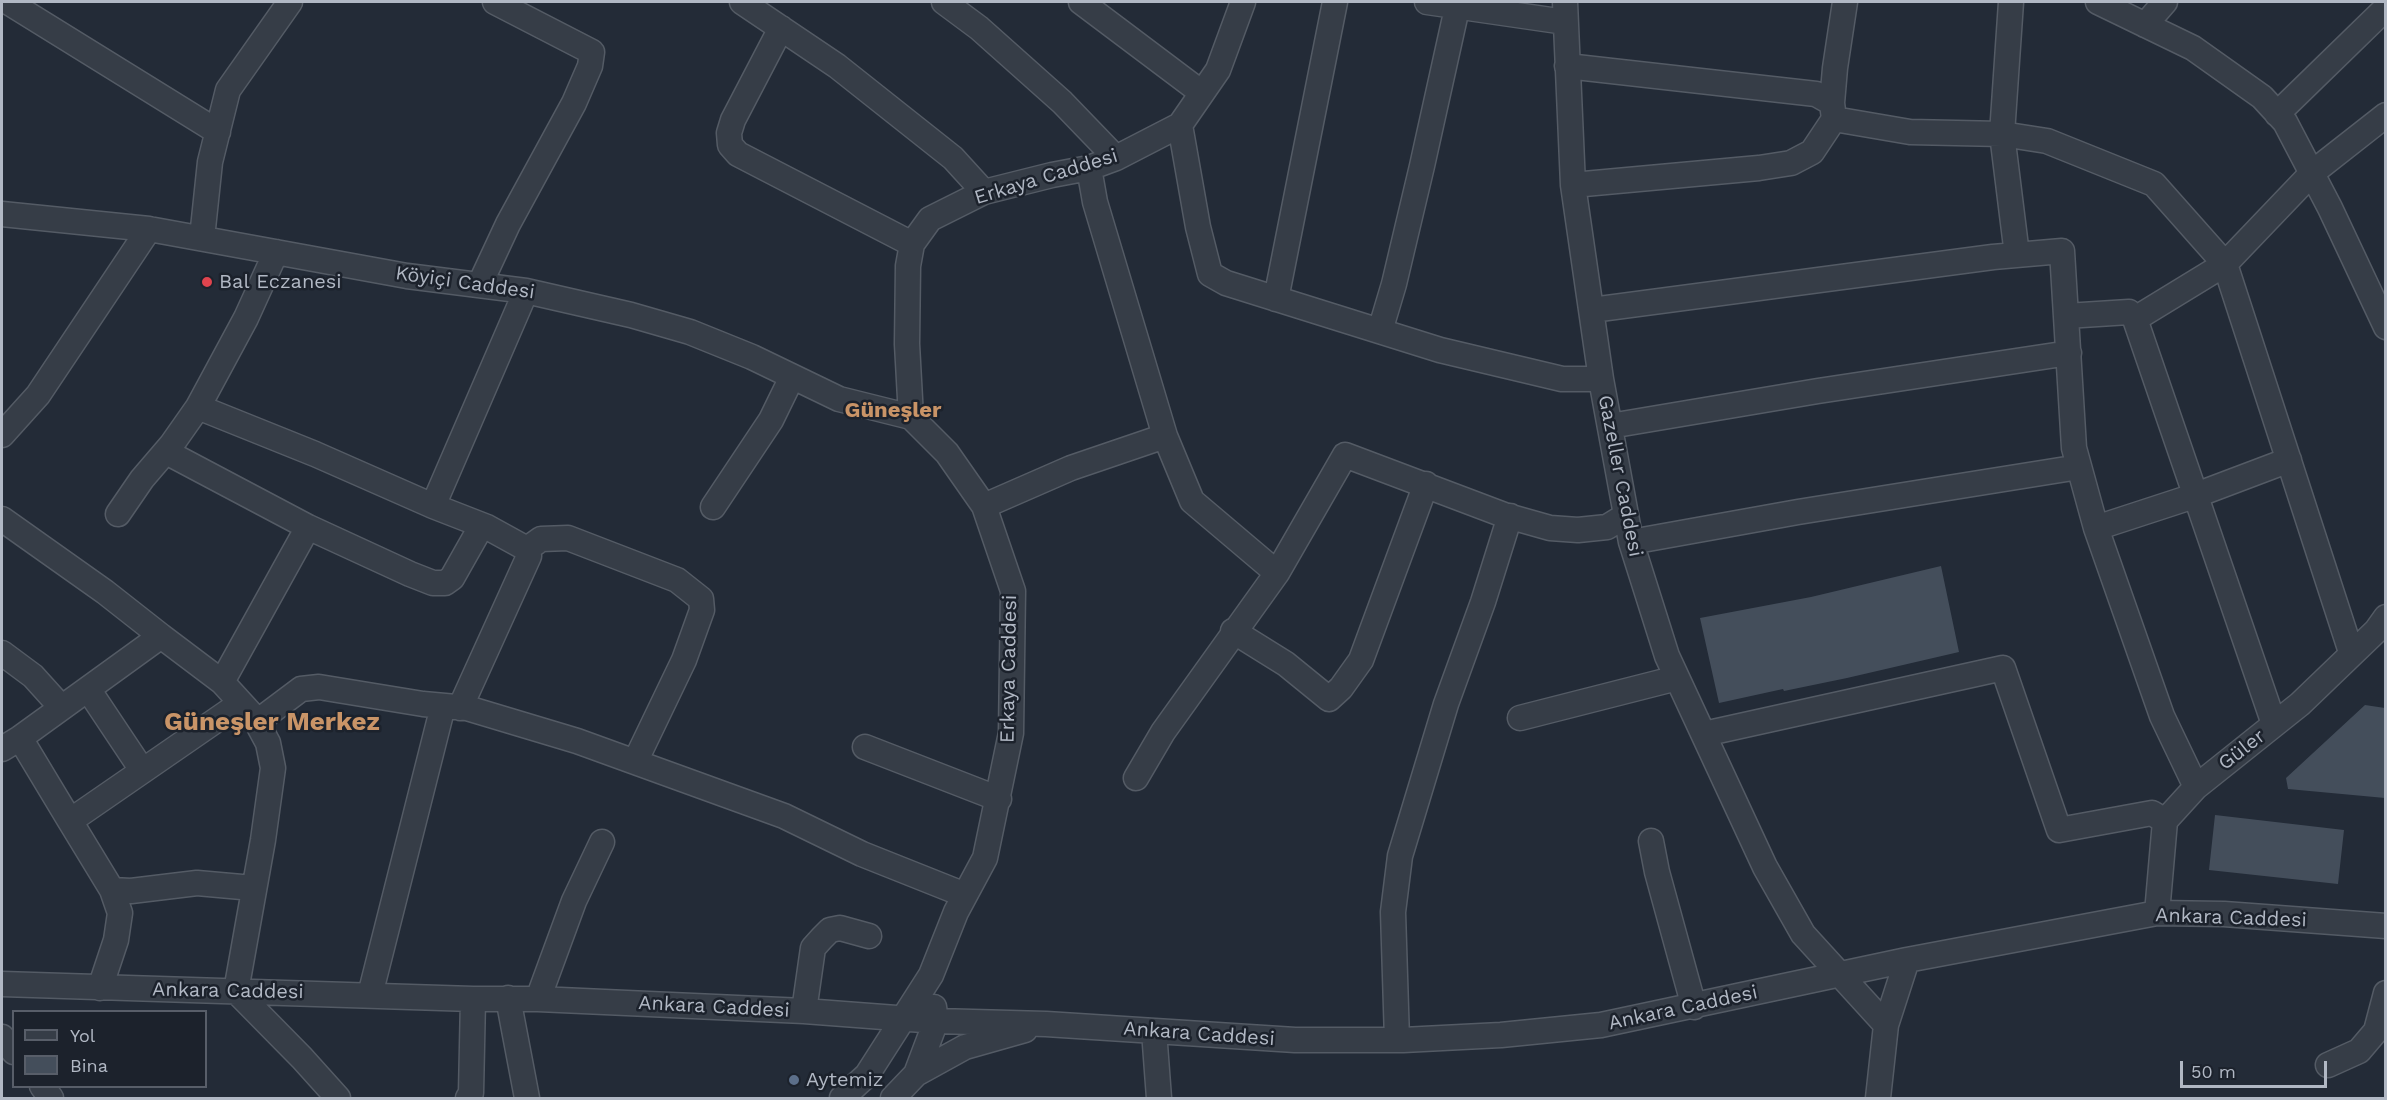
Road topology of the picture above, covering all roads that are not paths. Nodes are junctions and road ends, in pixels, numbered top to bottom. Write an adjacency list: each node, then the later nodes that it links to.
1 (8, 2): 25 (street)
2 (290, 2): 25 (street)
3 (495, 2): 39 (street)
4 (742, 2): 18 (street)
5 (944, 2): 27 (street)
6 (1081, 2): 20 (street)
7 (1243, 2): 20 (street, Erkaya Caddesi)
8 (1335, 2): 41 (street)
9 (1427, 2): 14 (street)
10 (1845, 2): 21 (street)
11 (2011, 2): 26 (street)
12 (2098, 2): 17 (street)
13 (2165, 2): 17 (street)
14 (1457, 8): 16 (street); 46 (street)
15 (2385, 8): 22 (street)
16 (1565, 12): 19 (street, Gazeller Caddesi)
17 (2145, 25): 22 (street)
18 (781, 28): 31 (street); 35 (street)
19 (1567, 66): 21 (street); 30 (street, Gazeller Caddesi)
20 (1202, 93): 24 (street, Erkaya Caddesi)
21 (1833, 111): 26 (street); 30 (street)
22 (2277, 114): 29 (street)
23 (2385, 116): 29 (street)
24 (1180, 125): 27 (street, Erkaya Caddesi); 41 (street)
25 (218, 132): 34 (street)
26 (2002, 134): 37 (street); 38 (street)
27 (1116, 158): 28 (street, Erkaya Caddesi)
28 (1089, 168): 31 (street, Erkaya Caddesi); 54 (street)
29 (2312, 173): 38 (street); 45 (street)
30 (1573, 185): 42 (street, Gazeller Caddesi)
31 (984, 192): 35 (street, Erkaya Caddesi)
32 (2, 214): 33 (street, Köyiçi Caddesi)
33 (149, 228): 34 (street, Köyiçi Caddesi); 53 (street)
34 (202, 238): 36 (street, Köyiçi Caddesi)
35 (912, 244): 51 (street, Erkaya Caddesi)
36 (276, 252): 39 (street, Köyiçi Caddesi); 50 (street)
37 (2016, 255): 42 (street); 43 (street)
38 (2225, 264): 44 (street); 56 (street)
39 (480, 284): 40 (street, Köyiçi Caddesi)
40 (526, 291): 48 (street, Köyiçi Caddesi); 60 (street)
41 (1276, 299): 46 (street)
42 (1592, 310): 49 (street, Gazeller Caddesi)
43 (2066, 316): 44 (street); 47 (street)
44 (2135, 319): 59 (street)
45 (2385, 327)
46 (1380, 331): 49 (street)
47 (2069, 353): 52 (street); 57 (street)
48 (792, 377): 51 (street, Köyiçi Caddesi); 62 (street)
49 (1601, 379): 52 (street, Gazeller Caddesi)
50 (198, 407): 55 (street); 60 (street)
51 (911, 417): 61 (street, Erkaya Caddesi)
52 (1610, 426): 65 (street, Gazeller Caddesi)
53 (2, 434)
54 (1165, 435): 61 (street); 72 (street)
55 (172, 444): 63 (street); 68 (street)
56 (2289, 460): 59 (street); 76 (street)
57 (2079, 467): 69 (street); 70 (street)
58 (1426, 484): 64 (street); 72 (street); 74 (street)
59 (2196, 495): 69 (street); 86 (street)
60 (433, 506): 67 (street)
61 (984, 506): 94 (street, Erkaya Caddesi)
62 (713, 507)
63 (118, 514)
64 (1509, 516): 65 (street); 124 (street)
65 (1625, 516): 70 (street, Gazeller Caddesi)
66 (2, 519): 75 (street)
67 (482, 525): 68 (street); 71 (street)
68 (308, 527): 79 (street)
69 (2096, 528): 93 (street)
70 (1631, 542): 78 (street, Gazeller Caddesi)
71 (527, 549): 83 (street); 90 (street)
72 (1277, 573): 74 (street)
73 (2385, 617): 76 (street, Güler)
74 (1233, 631): 92 (street)
75 (161, 636): 79 (street); 80 (street)
76 (2351, 652): 86 (street, Güler)
77 (2, 653): 82 (street)
78 (1677, 678): 84 (street); 87 (street, Gazeller Caddesi)
79 (222, 682): 81 (street)
80 (88, 688): 82 (street); 91 (street)
81 (241, 703): 85 (street); 91 (street)
82 (61, 707): 88 (street)
83 (452, 707): 85 (street); 90 (street); 112 (street)
84 (1520, 718)
85 (257, 722): 99 (street)
86 (2274, 724): 93 (street, Güler)
87 (1704, 734): 96 (street); 107 (street, Gazeller Caddesi)
88 (11, 744): 95 (street)
89 (865, 747): 94 (street)
90 (635, 762): 101 (street)
91 (142, 771): 95 (street)
92 (1136, 778)
93 (2196, 787): 96 (street, Güler)
94 (999, 799): 101 (street, Erkaya Caddesi)
95 (70, 820): 100 (street)
96 (2164, 821): 102 (street)
97 (602, 842): 115 (street)
98 (1651, 842): 116 (street)
99 (253, 888): 100 (street); 110 (street)
100 (112, 890): 109 (street)
101 (965, 895): 106 (street, Erkaya Caddesi)
102 (2157, 913): 103 (street, Ankara Caddesi); 105 (street, Ankara Caddesi)
103 (2385, 926)
104 (869, 936): 117 (street)
105 (1907, 960): 107 (street, Ankara Caddesi); 121 (street)
106 (931, 975): 118 (street); 119 (street)
107 (1838, 975): 116 (street, Ankara Caddesi); 121 (street, Gazeller Caddesi)
108 (2, 984): 109 (street, Ankara Caddesi)
109 (100, 988): 110 (street, Ankara Caddesi)
110 (236, 991): 112 (street, Ankara Caddesi); 128 (street)
111 (2385, 993): 126 (street)
112 (370, 995): 114 (street, Ankara Caddesi)
113 (508, 998): 114 (street, Ankara Caddesi); 115 (street, Ankara Caddesi); 130 (street)
114 (473, 999): 129 (street)
115 (538, 999): 117 (street, Ankara Caddesi)
116 (1694, 1007): 124 (street, Ankara Caddesi)
117 (804, 1011): 118 (street, Ankara Caddesi)
118 (904, 1018): 119 (street, Ankara Caddesi); 131 (street)
119 (936, 1021): 120 (street, Ankara Caddesi); 127 (street)
120 (1046, 1024): 122 (street, Ankara Caddesi); 127 (street)
121 (1886, 1025): 134 (street)
122 (1154, 1031): 124 (street, Ankara Caddesi); 133 (street)
123 (2, 1037): 125 (street)
124 (1397, 1040)
125 (12, 1050)
126 (2328, 1065)
127 (916, 1074): 132 (street)
128 (338, 1098)
129 (468, 1098)
130 (527, 1098)
131 (842, 1098)
132 (893, 1098)
133 (1159, 1098)
134 (1878, 1098)

